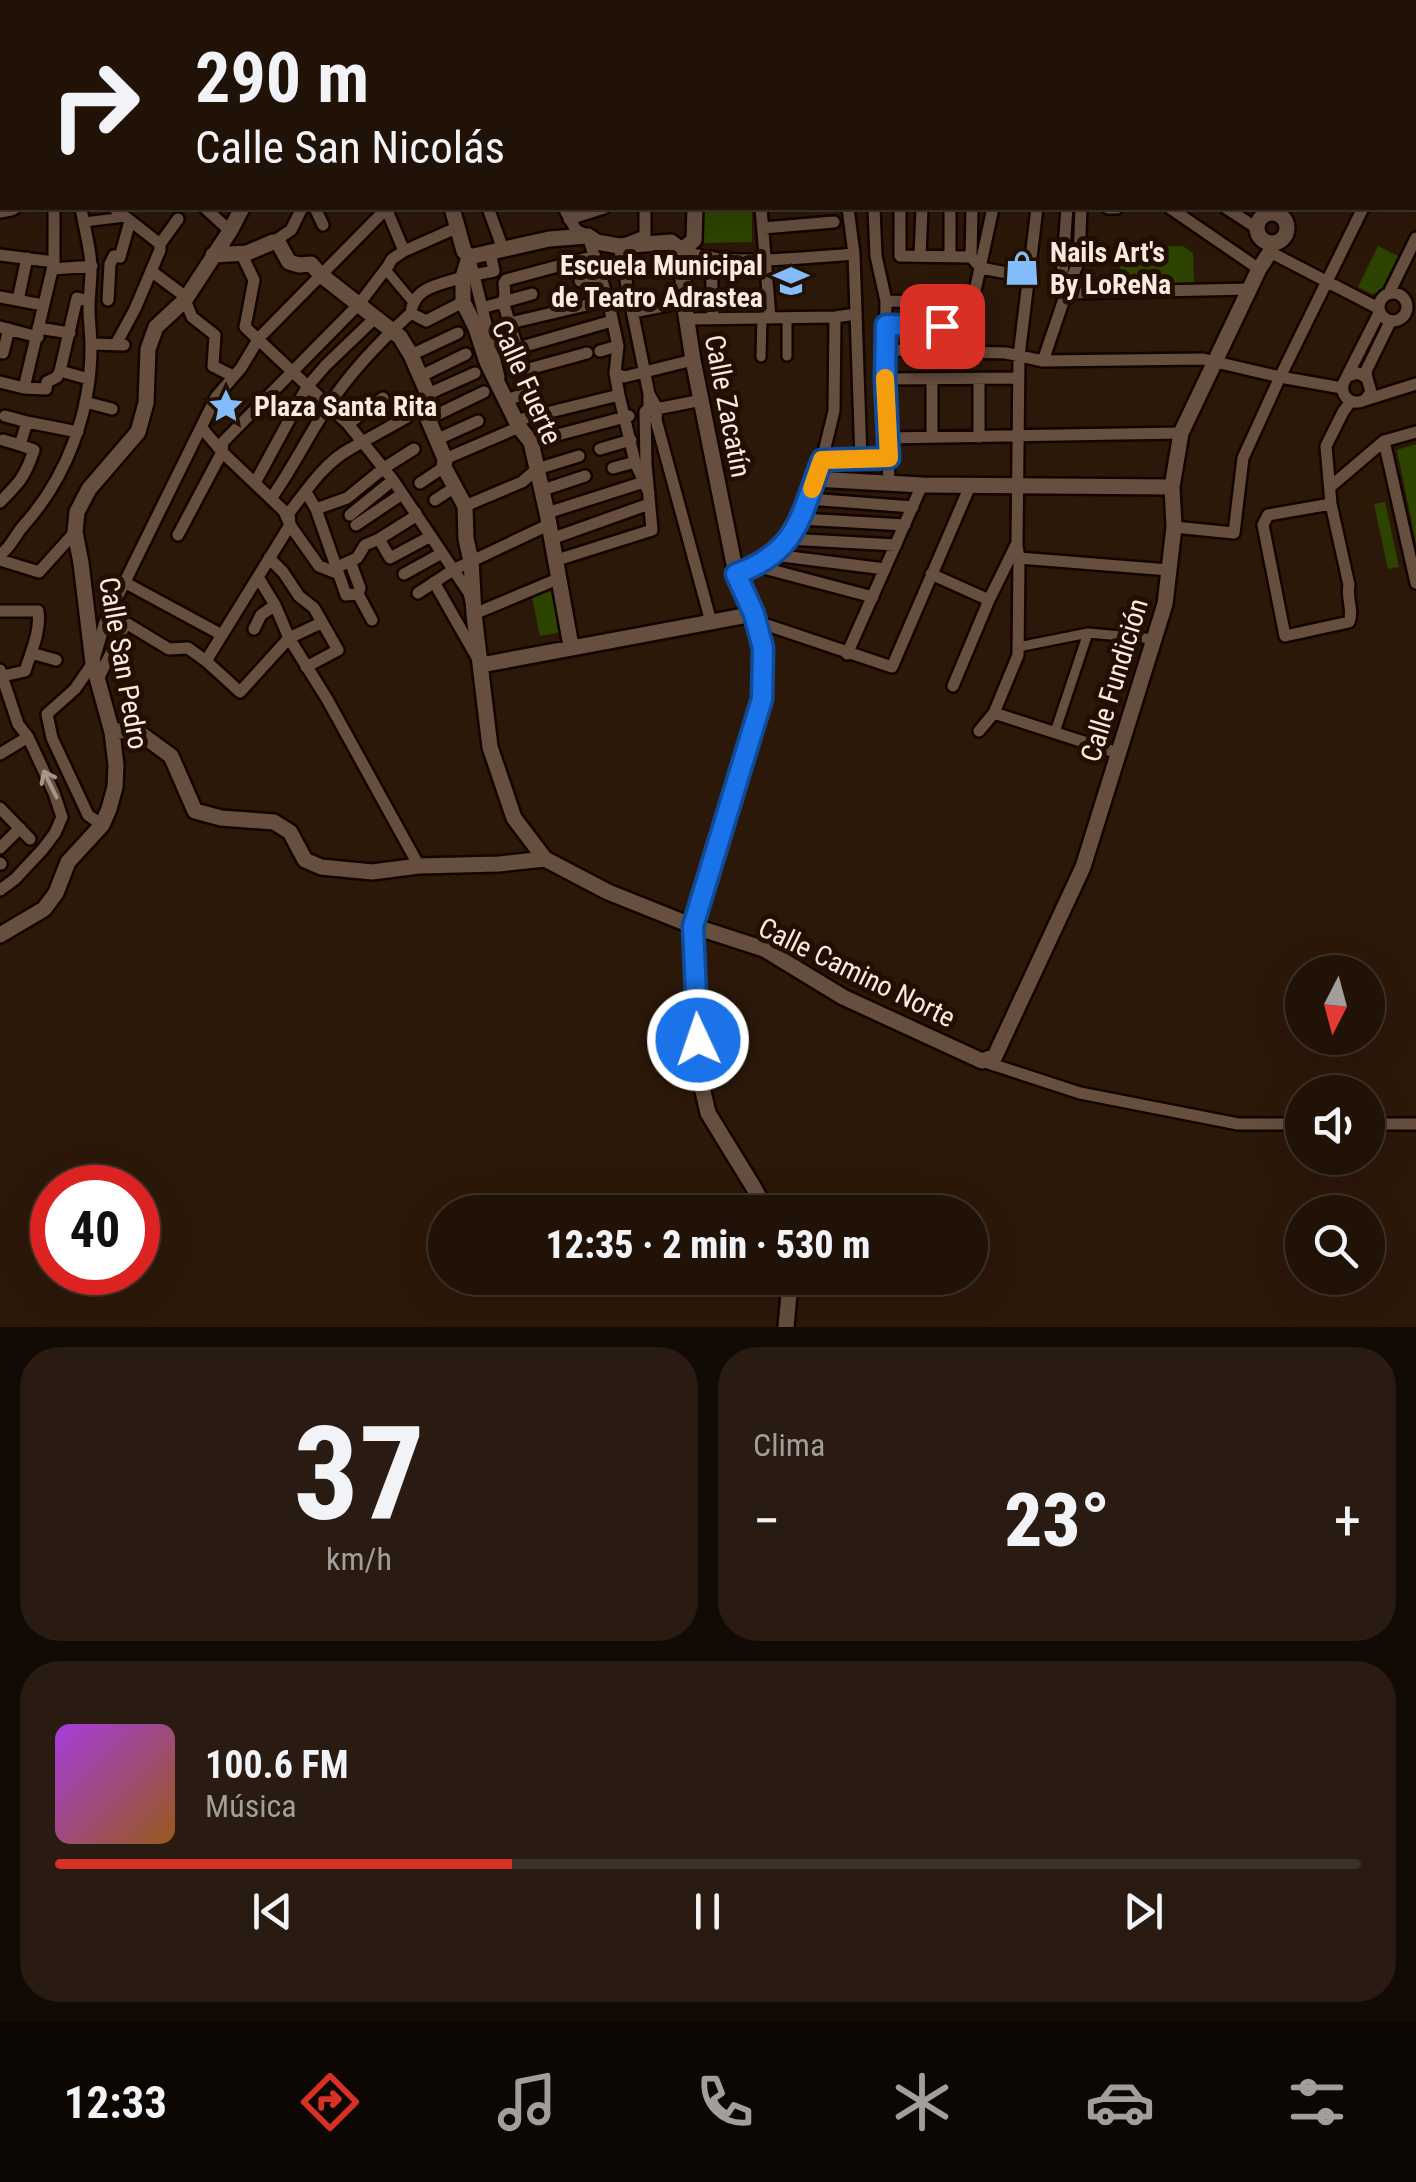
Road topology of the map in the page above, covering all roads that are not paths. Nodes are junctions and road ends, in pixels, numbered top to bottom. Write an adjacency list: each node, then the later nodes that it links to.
1 (54, 210): 59 (street)
2 (81, 210): 32 (street)
3 (207, 210): 37 (street)
4 (241, 210): 37 (street)
5 (301, 210): 40 (street)
6 (316, 210): 34 (street)
7 (384, 210): 65 (street)
8 (387, 210): 44 (street)
9 (452, 210): 35 (street)
10 (492, 210): 45 (street)
11 (645, 210): 42 (street)
12 (693, 210): 46 (street, Calle Zacatín)
13 (761, 210): 36 (street)
14 (848, 210): 48 (street)
15 (874, 210): 81 (street)
16 (900, 210): 53 (street)
17 (922, 210): 53 (street)
18 (950, 210): 54 (street)
19 (972, 210): 56 (street)
20 (992, 210): 61 (street)
21 (1037, 210): 68 (street)
22 (1067, 210): 72 (street)
23 (1081, 210): 72 (street)
24 (1173, 210): 62 (street)
25 (1229, 210): 30 (street)
26 (1362, 210): 69 (street)
27 (122, 213): 32 (street); 41 (street); 78 (street)
28 (566, 213): 38 (street)
29 (1288, 213): 30 (street); 43 (street, Calle Fundición)
30 (1263, 215): 43 (street)
31 (178, 219): 41 (street)
32 (84, 222): 60 (street)
33 (834, 222): 36 (street)
34 (323, 225)
35 (456, 228): 44 (street); 51 (street)
36 (763, 228): 58 (street)
37 (230, 231): 50 (street)
38 (588, 236): 42 (street); 45 (street); 52 (street)
39 (1416, 238): 73 (street)
40 (273, 242): 47 (street); 65 (street)
41 (160, 244): 64 (street)
42 (619, 246): 46 (street); 90 (street)
43 (1271, 248): 62 (street, Calle Fundición); 69 (street)
44 (404, 250): 63 (street)
45 (496, 250): 51 (street); 66 (street)
46 (682, 250): 55 (street); 88 (street, Calle Zacatín)
47 (241, 253): 50 (street); 108 (street)
48 (854, 254): 58 (street); 92 (street)
49 (0, 255): 57 (street)
50 (213, 255): 76 (street)
51 (469, 256): 66 (street, Calle Fuerte)
52 (595, 256): 67 (street); 83 (street)
53 (920, 256): 54 (street)
54 (950, 256): 56 (street)
55 (711, 257): 58 (street); 97 (street)
56 (971, 257): 61 (street)
57 (27, 258): 59 (street); 77 (street)
58 (764, 260): 93 (street)
59 (53, 266): 60 (street); 85 (street)
60 (92, 266): 80 (street)
61 (980, 268): 68 (street); 81 (street)
62 (1259, 269): 71 (street, Calle Fundición)
63 (386, 270): 84 (street); 86 (street)
64 (151, 271): 76 (street); 109 (street)
65 (322, 275): 84 (street); 108 (street)
66 (468, 276): 82 (street, Calle Fuerte); 86 (street); 87 (street)
67 (600, 276): 70 (street); 79 (street)
68 (1028, 277): 117 (street)
69 (1326, 281): 89 (street); 133 (street)
70 (580, 282)
71 (1250, 289): 72 (street); 121 (street, Calle Fundición)
72 (1066, 293): 120 (street)
73 (1389, 293): 89 (street); 91 (street)
74 (532, 294): 83 (street)
75 (0, 298): 77 (street)
76 (186, 298): 126 (street); 220 (street)
77 (18, 300): 85 (street)
78 (108, 300)
79 (608, 300): 98 (street); 100 (street)
80 (89, 301): 106 (street); 109 (street)
81 (886, 301): 101 (street)
82 (463, 302): 86 (street); 143 (street, Calle Fuerte)
83 (503, 302): 87 (street); 100 (street)
84 (358, 304): 96 (street); 122 (street)
85 (43, 305): 105 (street)
86 (412, 307): 104 (street)
87 (482, 308): 143 (street)
88 (685, 310): 90 (street); 97 (street); 119 (street, Calle Zacatín)
89 (1379, 310): 99 (street); 139 (street)
90 (633, 312): 127 (street)
91 (1410, 313): 99 (street)
92 (856, 314): 95 (street); 124 (street)
93 (766, 317): 94 (street); 97 (street); 118 (street)
94 (786, 317): 95 (street); 116 (street)
95 (836, 317): 182 (street)
96 (375, 318): 104 (street); 141 (street)
97 (712, 318)
98 (612, 320): 110 (street); 111 (street)
99 (1390, 322): 134 (street)
100 (510, 323): 111 (street)
101 (886, 325): 102 (street); 112 (street)
102 (970, 327)
103 (4, 328): 105 (street); 113 (street)
104 (392, 331): 115 (street); 150 (street)
105 (38, 332): 106 (street); 142 (street)
106 (70, 333): 125 (street)
107 (458, 334): 115 (street)
108 (259, 338): 122 (street); 126 (street)
109 (92, 344): 135 (street)
110 (618, 346): 123 (street); 129 (street)
111 (518, 348): 123 (street)
112 (886, 350): 117 (street); 130 (street)
113 (3, 353)
114 (466, 354): 131 (street)
115 (412, 355): 131 (street)
116 (787, 356)
117 (1019, 356): 120 (street); 132 (street)
118 (761, 357)
119 (693, 360): 127 (street); 147 (street, Calle Zacatín)
120 (1042, 361): 121 (street)
121 (1214, 361): 133 (street); 164 (street, Calle Fundición)
122 (294, 370): 141 (street); 178 (street)
123 (525, 370): 143 (street)
124 (858, 370): 130 (street); 181 (street)
125 (60, 371): 135 (street); 142 (street)
126 (237, 372): 161 (street)
127 (644, 372): 129 (street); 152 (street)
128 (474, 373): 144 (street)
129 (615, 373): 145 (street)
130 (885, 375): 136 (street); 168 (street)
131 (419, 377): 144 (street)
132 (1018, 378): 137 (street); 165 (street)
133 (1280, 378): 139 (street); 219 (street)
134 (1367, 378): 139 (street); 148 (street)
135 (89, 379): 149 (street)
136 (932, 379): 137 (street); 166 (street)
137 (979, 380): 167 (street)
138 (0, 382): 142 (street)
139 (1345, 382): 148 (street)
140 (1416, 384): 148 (street)
141 (307, 386): 150 (street); 192 (street)
142 (24, 388)
143 (497, 393): 156 (street); 160 (street, Calle Fuerte)
144 (428, 394): 156 (street)
145 (619, 395): 154 (street); 160 (street)
146 (383, 398): 159 (street)
147 (702, 400): 152 (street); 242 (street, Calle Zacatín)
148 (1358, 400): 199 (street)
149 (85, 402): 151 (street); 162 (street)
150 (328, 406): 159 (street); 204 (street)
151 (112, 409)
152 (651, 410): 154 (street); 202 (street); 258 (street)
153 (5, 416): 158 (street)
154 (625, 416): 171 (street); 173 (street)
155 (407, 417): 174 (street)
156 (428, 419): 169 (street)
157 (478, 421): 169 (street)
158 (27, 422): 162 (street); 175 (street)
159 (348, 424): 174 (street)
160 (518, 424): 173 (street, Calle Fuerte); 184 (street)
161 (202, 428): 178 (street); 246 (street)
162 (78, 432): 230 (street)
163 (1416, 432): 172 (street)
164 (1181, 433): 165 (street); 198 (street, Calle Fundición)
165 (1017, 435): 167 (street); 195 (street)
166 (932, 437): 167 (street); 168 (street)
167 (979, 437)
168 (887, 438): 180 (street)
169 (438, 439): 184 (street)
170 (3, 440): 175 (street)
171 (631, 440): 177 (street); 183 (street)
172 (1384, 441): 199 (street); 248 (street)
173 (532, 442): 187 (street, Calle Fuerte)
174 (363, 444): 185 (street); 201 (street)
175 (20, 445): 207 (street)
176 (414, 449): 185 (street)
177 (600, 449)
178 (222, 452): 192 (street); 221 (street)
179 (578, 456): 187 (street)
180 (889, 458): 181 (street); 193 (street)
181 (862, 459): 182 (street)
182 (822, 460): 189 (street)
183 (635, 462): 186 (street); 202 (street)
184 (445, 463): 191 (street); 196 (street)
185 (384, 468): 190 (street); 208 (street)
186 (612, 468)
187 (537, 469): 200 (street, Calle Fuerte); 213 (street)
188 (585, 476): 200 (street)
189 (814, 479): 193 (street); 205 (street)
190 (393, 480): 203 (street); 215 (street)
191 (420, 482)
192 (255, 483): 204 (street)
193 (888, 483): 194 (street)
194 (922, 485): 197 (street); 210 (street)
195 (1017, 485): 197 (street); 198 (street); 225 (street)
196 (455, 486): 206 (street); 213 (street)
197 (970, 486): 243 (street)
198 (1172, 486): 219 (street, Calle Fundición)
199 (1330, 488): 209 (street)
200 (543, 490): 218 (street, Calle Fuerte)
201 (306, 492): 211 (street); 217 (street)
202 (647, 493): 218 (street); 218 (street); 233 (street)
203 (402, 494): 212 (street); 215 (street)
204 (272, 498): 217 (street)
205 (809, 499): 210 (street); 214 (street)
206 (435, 500)
207 (0, 502)
208 (340, 502): 211 (street); 215 (street)
209 (1331, 504): 209 (street)
210 (914, 507): 216 (street)
211 (316, 509): 238 (street)
212 (416, 513): 222 (street); 223 (street)
213 (461, 515): 235 (street)
214 (801, 519): 216 (street); 224 (street)
215 (353, 520): 226 (street)
216 (905, 525): 227 (street)
217 (290, 526): 231 (street); 238 (street)
218 (549, 526): 233 (street, Calle Fuerte); 235 (street)
219 (1174, 527): 240 (street, Calle Fundición)
220 (75, 532): 230 (street); 271 (street, Calle San Pedro)
221 (178, 535)
222 (430, 536): 223 (street); 228 (street)
223 (379, 539): 226 (street)
224 (788, 539): 227 (street); 229 (street)
225 (1017, 544): 232 (street); 252 (street)
226 (365, 545): 234 (street)
227 (896, 545): 237 (street)
228 (442, 553): 239 (street); 241 (street)
229 (774, 555): 236 (street); 237 (street)
230 (0, 558)
231 (269, 558): 244 (street); 259 (street)
232 (1019, 558): 240 (street); 266 (street)
233 (556, 560): 245 (street, Calle Fuerte)
234 (350, 561): 238 (street); 250 (street)
235 (471, 562): 239 (street); 255 (street)
236 (756, 566): 242 (street); 251 (street)
237 (885, 569): 251 (street)
238 (336, 570): 250 (street)
239 (453, 570): 247 (street); 255 (street)
240 (1169, 570): 264 (street, Calle Fundición)
241 (404, 574)
242 (736, 574): 256 (street, Calle Zacatín)
243 (930, 574): 252 (street); 268 (street)
244 (258, 577): 253 (street); 262 (street)
245 (560, 578): 255 (street); 265 (street, Calle Fuerte)
246 (124, 582): 262 (street, Calle San Pedro); 271 (street)
247 (434, 582): 249 (street); 272 (street)
248 (1416, 583)
249 (418, 592)
250 (358, 594): 257 (street)
251 (873, 596): 268 (street)
252 (989, 600): 276 (street)
253 (275, 606): 260 (street); 263 (street)
254 (0, 611): 267 (street)
255 (474, 614): 272 (street)
256 (754, 614): 258 (street); 268 (street); 293 (street, Calle Zacatín)
257 (372, 620)
258 (711, 622): 265 (street)
259 (321, 623): 263 (street); 273 (street)
260 (254, 629)
261 (1088, 633): 264 (street); 266 (street); 281 (street)
262 (222, 634): 270 (street)
263 (290, 638): 270 (street); 273 (street)
264 (1154, 639): 283 (street, Calle Fundición)
265 (572, 646): 272 (street)
266 (1018, 646): 278 (street)
267 (30, 653): 269 (street); 274 (street)
268 (847, 654)
269 (56, 660)
270 (206, 661): 275 (street)
271 (93, 663): 275 (street, Calle San Pedro); 286 (street)
272 (481, 664): 290 (street)
273 (306, 667): 291 (street)
274 (1, 673): 277 (street)
275 (97, 682): 280 (street, Calle San Pedro)
276 (953, 686)
277 (5, 704): 282 (street)
278 (994, 713): 279 (street); 281 (street)
279 (979, 731)
280 (112, 732): 286 (street, Calle San Pedro); 291 (street)
281 (1055, 732): 283 (street)
282 (28, 737): 284 (street); 292 (street, one-way to 282)
283 (1118, 752): 295 (street, Calle Fundición)
284 (0, 754)
285 (0, 808): 287 (street)
286 (102, 825): 294 (street, Calle San Pedro)
287 (20, 828): 288 (street); 289 (street)
288 (30, 839)
289 (0, 848)
290 (545, 859): 291 (street); 293 (street, Calle Camino Norte)
291 (419, 866)
292 (0, 890)
293 (693, 926): 295 (street, Calle Camino Norte); 299 (street, Calle Zacatín)
294 (0, 935)
295 (982, 1061): 296 (street)
296 (1285, 1124)
297 (1385, 1124): 298 (street)
298 (1416, 1124)
299 (758, 1195)
300 (789, 1295): 301 (street)
301 (786, 1327)

